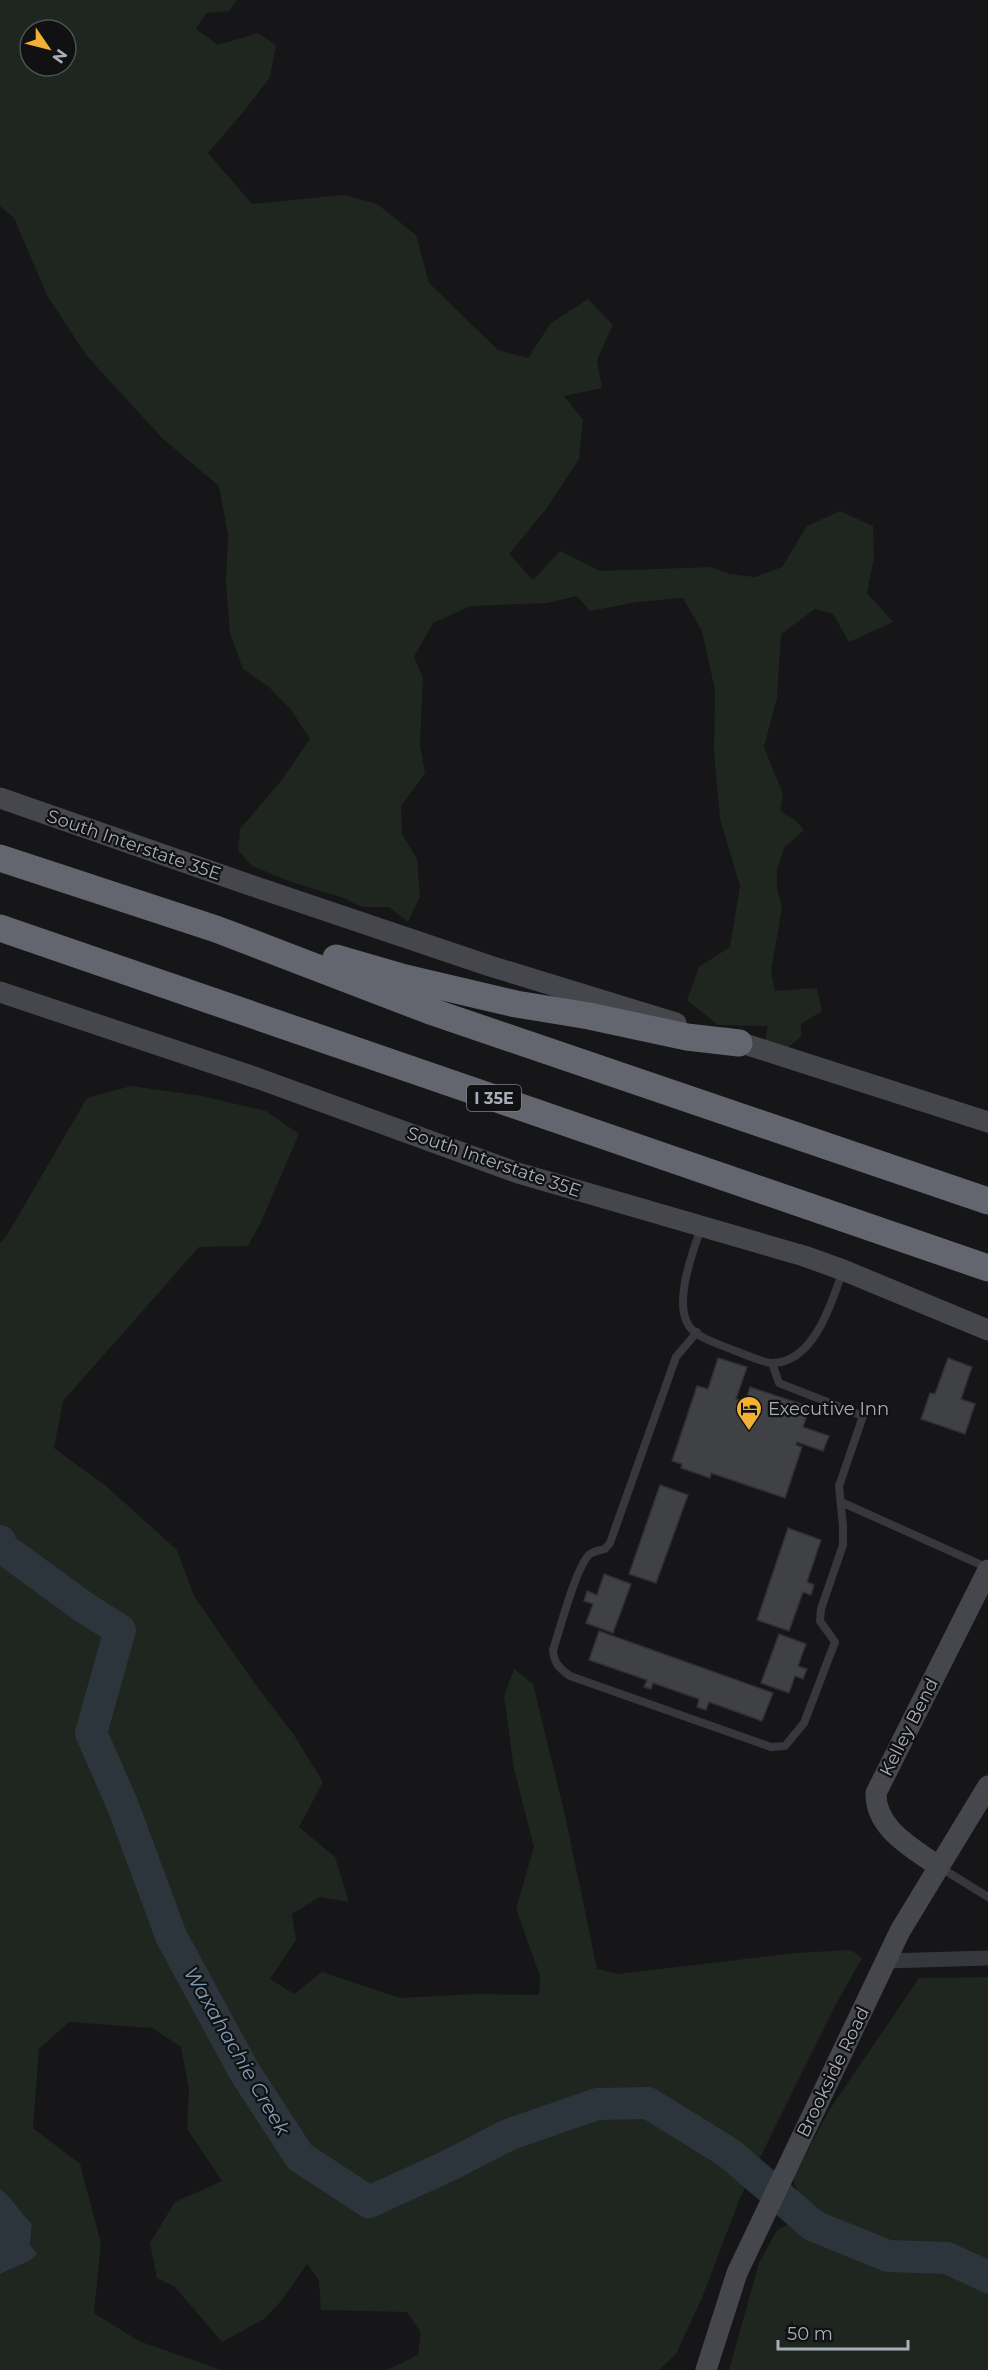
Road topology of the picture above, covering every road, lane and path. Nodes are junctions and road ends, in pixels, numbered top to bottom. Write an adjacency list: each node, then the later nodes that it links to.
1 (0, 798): 6 (main road, South Interstate 35E)
2 (0, 858): 4 (highway)
3 (0, 928): 10 (highway, I 35E)
4 (216, 929): 6 (highway); 8 (highway)
5 (0, 992): 9 (main road, South Interstate 35E)
6 (739, 1043): 7 (main road, South Interstate 35E)
7 (988, 1122)
8 (988, 1201)
9 (702, 1226): 11 (main road, South Interstate 35E); 13 (lane)
10 (988, 1268)
11 (843, 1270): 12 (main road, South Interstate 35E); 14 (lane)
12 (988, 1330)
13 (697, 1332): 14 (lane); 15 (lane)
14 (771, 1363): 15 (lane)
15 (841, 1502): 16 (lane)
16 (988, 1569): 18 (main road, Kelley Bend)
17 (988, 1786): 18 (main road, Brookside Road)
18 (939, 1867): 19 (lane); 21 (main road, Brookside Road)
19 (988, 1897)
20 (988, 1958): 21 (street)
21 (886, 1960): 22 (main road, Brookside Road)
22 (706, 2370)

